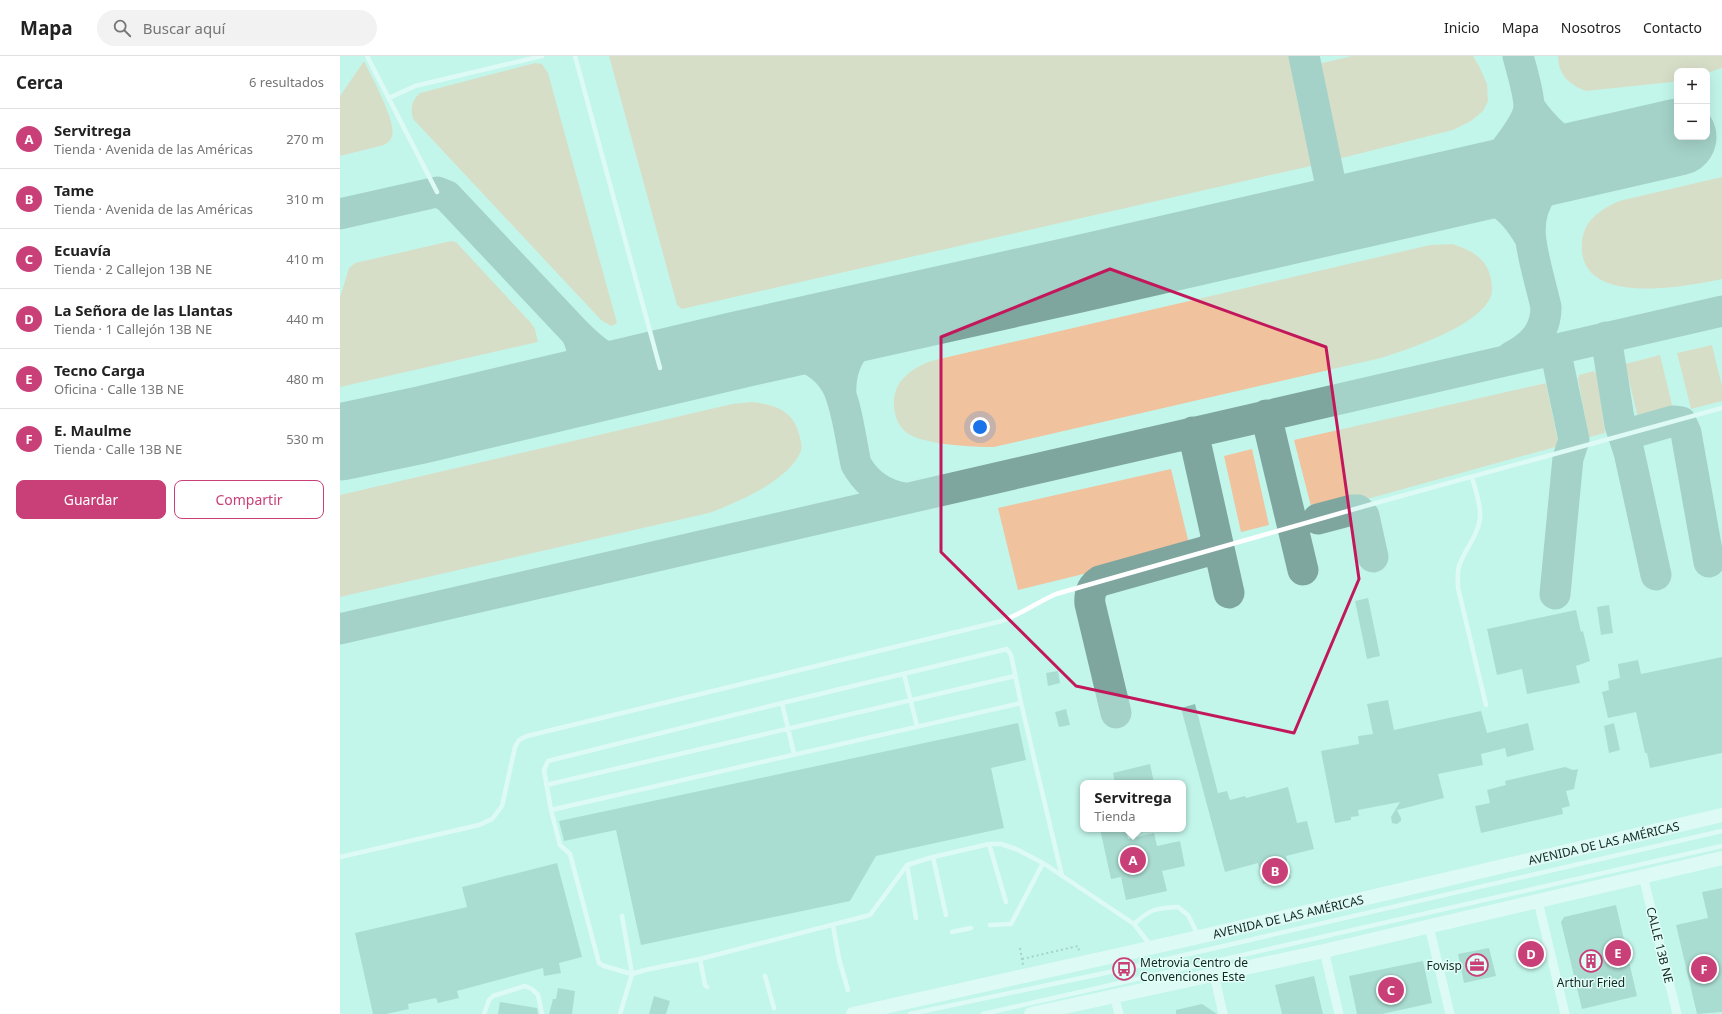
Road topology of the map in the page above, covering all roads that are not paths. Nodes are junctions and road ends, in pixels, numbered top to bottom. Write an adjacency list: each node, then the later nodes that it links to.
1 (367, 56): 5 (lane)
2 (542, 56): 4 (lane)
3 (576, 56): 7 (lane)
4 (524, 58): 5 (lane)
5 (389, 98): 6 (lane)
6 (437, 192)
7 (660, 368)
8 (1722, 408): 9 (lane)
9 (1472, 477): 15 (lane); 25 (lane)
10 (904, 674): 11 (lane); 12 (lane); 13 (lane)
11 (1015, 676): 12 (lane); 14 (lane)
12 (911, 700): 16 (lane); 17 (lane)
13 (782, 703): 17 (lane); 19 (lane)
14 (1021, 703): 16 (lane); 30 (lane)
15 (1486, 705)
16 (917, 726): 18 (lane)
17 (788, 728): 18 (lane); 19 (lane)
18 (794, 754): 20 (lane)
19 (546, 785): 20 (lane)
20 (551, 810): 47 (lane)
21 (1722, 815): 43 (main road, AVENIDA DE LAS AMÉRICAS)
22 (1722, 831): 58 (lane, AVENIDA DE LAS AMÉRICAS)
23 (989, 844): 26 (lane); 28 (lane); 33 (lane)
24 (1722, 846): 59 (lane)
25 (340, 857)
26 (933, 857): 29 (lane); 34 (lane)
27 (1722, 858): 31 (main road)
28 (1043, 863): 30 (lane); 39 (lane)
29 (907, 865): 36 (lane); 38 (lane)
30 (1062, 876): 37 (lane)
31 (1643, 876): 32 (main road); 66 (street, CALLE 13B NE)
32 (1538, 901): 40 (main road); 65 (street)
33 (1006, 902)
34 (946, 914)
35 (622, 916): 47 (lane)
36 (916, 918)
37 (1134, 924): 43 (lane); 44 (lane)
38 (833, 925): 46 (lane); 51 (lane)
39 (990, 925)
40 (1429, 926): 45 (main road); 64 (street)
41 (971, 928): 42 (lane)
42 (952, 932)
43 (1199, 937): 44 (main road, AVENIDA DE LAS AMÉRICAS)
44 (1152, 948): 57 (main road, AVENIDA DE LAS AMÉRICAS)
45 (1324, 951): 48 (main road); 63 (street)
46 (700, 959): 47 (lane); 50 (lane)
47 (632, 974): 56 (lane)
48 (1214, 974): 52 (main road); 62 (street)
49 (765, 976): 53 (lane)
50 (707, 987)
51 (848, 990)
52 (1114, 995): 60 (main road); 61 (street)
53 (774, 1008)
54 (484, 1014): 55 (lane)
55 (542, 1014)
56 (620, 1014)
57 (853, 1014)
58 (910, 1014)
59 (983, 1014)
60 (1031, 1014)
61 (1118, 1014)
62 (1223, 1014)
63 (1339, 1014)
64 (1450, 1014)
65 (1565, 1014)
66 (1677, 1014)

